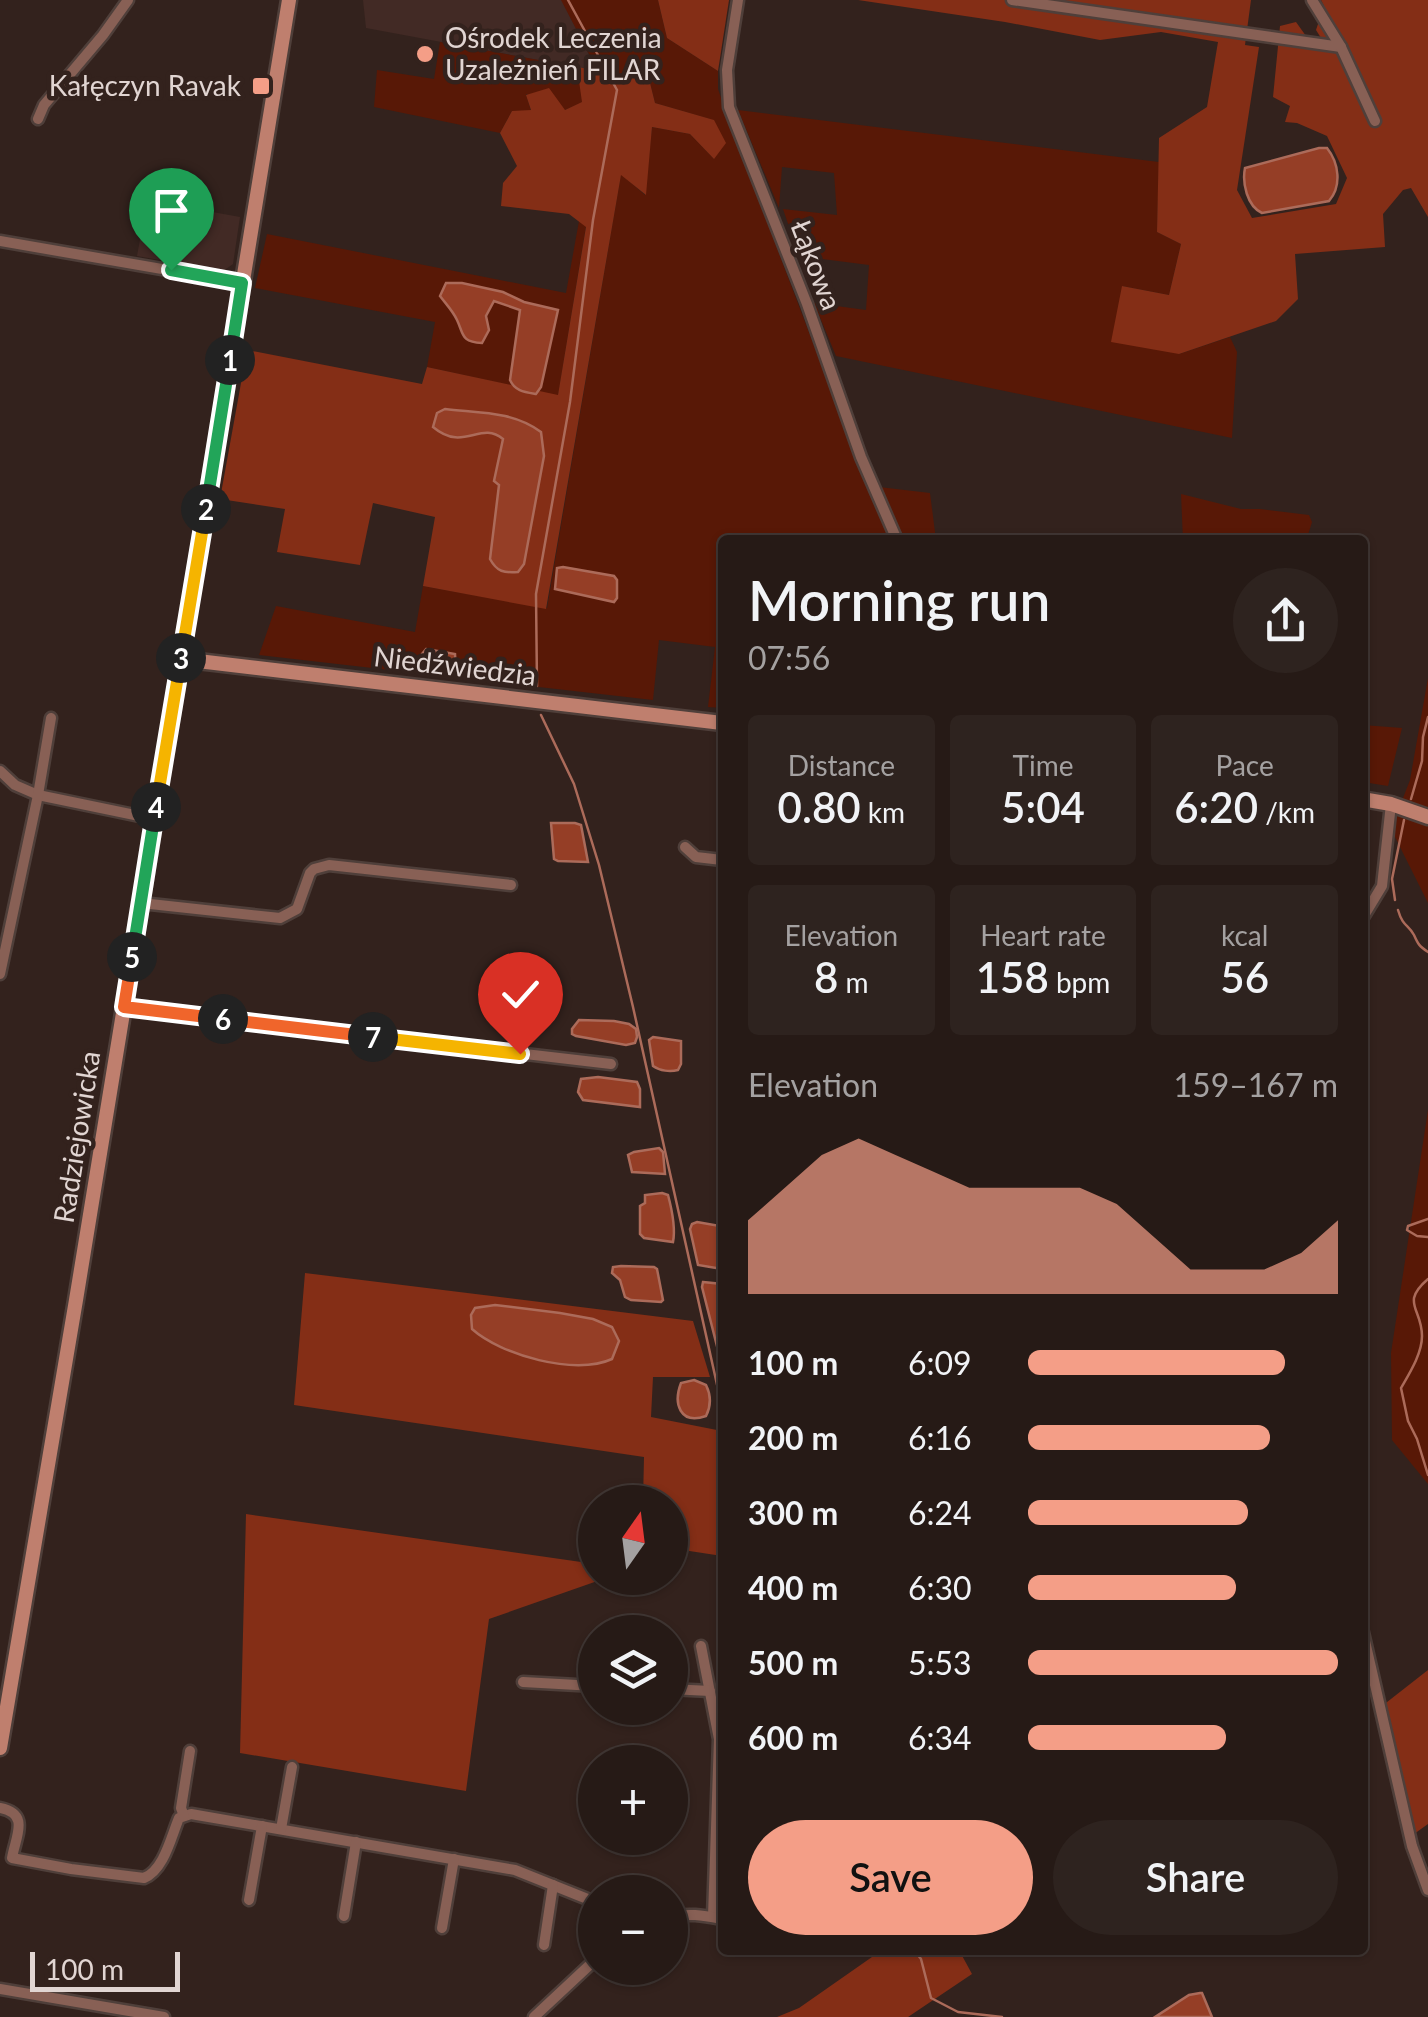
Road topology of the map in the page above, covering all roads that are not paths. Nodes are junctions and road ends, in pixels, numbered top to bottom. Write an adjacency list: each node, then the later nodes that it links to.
1 (128, 0): 7 (street)
2 (289, 0): 10 (main road, Radziejowicka)
3 (738, 0): 11 (street, Łąkowa)
4 (1012, 0): 6 (street)
5 (1312, 0): 6 (street)
6 (1342, 47): 8 (street)
7 (38, 119)
8 (1375, 120)
9 (0, 241): 10 (street)
10 (242, 283): 12 (main road, Radziejowicka)
11 (896, 535)
12 (181, 659): 14 (main road, Niedźwiedzia); 20 (main road, Radziejowicka)
13 (50, 718): 16 (street)
14 (718, 723)
15 (0, 772): 16 (street)
16 (38, 796): 20 (street); 26 (street)
17 (1368, 800): 18 (main road)
18 (1391, 804): 19 (main road); 25 (street)
19 (1420, 815)
20 (154, 819): 24 (main road, Radziejowicka)
21 (685, 847): 22 (street)
22 (718, 860)
23 (511, 885): 24 (street)
24 (140, 902): 27 (main road, Radziejowicka)
25 (1368, 909)
26 (0, 974)
27 (124, 1007): 28 (street); 36 (main road, Radziejowicka)
28 (611, 1064)
29 (701, 1646): 34 (street)
30 (1368, 1654): 46 (street)
31 (523, 1682): 32 (street)
32 (578, 1685)
33 (688, 1690): 34 (street)
34 (710, 1691): 35 (street)
35 (718, 1745)
36 (0, 1748)
37 (190, 1750): 40 (street)
38 (292, 1767): 42 (street)
39 (0, 1808): 40 (street)
40 (184, 1816): 41 (street)
41 (262, 1826): 42 (street); 48 (street)
42 (282, 1830): 43 (street)
43 (356, 1842): 44 (street); 49 (street)
44 (454, 1858): 45 (street); 52 (street)
45 (553, 1886): 47 (street); 53 (street)
46 (1428, 1890)
47 (578, 1896)
48 (249, 1900)
49 (344, 1916)
50 (688, 1916): 51 (street)
51 (718, 1918)
52 (442, 1928)
53 (544, 1946)
54 (578, 1976): 57 (street)
55 (0, 1990): 56 (street)
56 (164, 2017)
57 (534, 2017)

